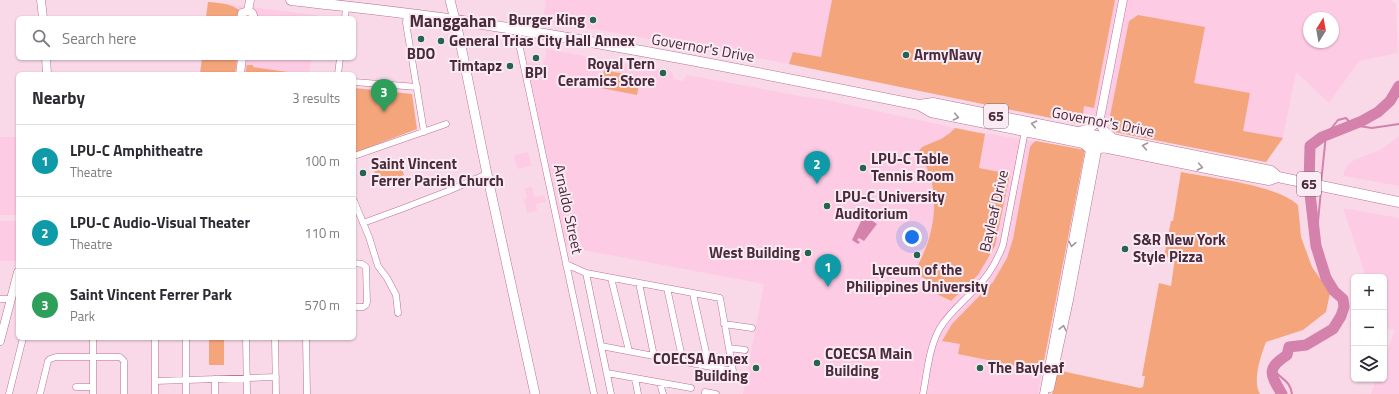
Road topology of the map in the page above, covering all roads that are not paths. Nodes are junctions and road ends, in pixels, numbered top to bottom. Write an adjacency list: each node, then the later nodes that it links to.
1 (41, 0): 9 (street)
2 (250, 0): 7 (street)
3 (291, 0): 6 (main road, Governor's Drive / 65)
4 (450, 0): 13 (main road)
5 (1123, 0): 24 (street)
6 (346, 7): 8 (main road, Governor's Drive / 65); 12 (street)
7 (248, 11): 10 (street); 11 (street)
8 (407, 14): 13 (main road, Governor's Drive / 65); 22 (street)
9 (43, 16)
10 (241, 16)
11 (253, 16)
12 (345, 16)
13 (455, 20): 14 (main road, Governor's Drive / 65); 33 (main road)
14 (519, 30): 23 (main road, Governor's Drive / 65); 39 (street, Arnaldo Street)
15 (46, 60): 18 (street)
16 (242, 60): 19 (street)
17 (340, 60): 20 (street)
18 (47, 72)
19 (240, 72)
20 (338, 72)
21 (356, 82): 22 (street)
22 (417, 87): 28 (street)
23 (920, 105): 26 (main road, Governor's Drive / 65, one-way to 26); 27 (main road, Governor's Drive / 65, one-way to 23)
24 (1100, 118): 27 (street); 29 (street)
25 (446, 124): 28 (street)
26 (1025, 131): 30 (main road, Governor's Drive / 65); 97 (street, Bayleaf Drive)
27 (1072, 131): 29 (main road, Governor's Drive / 65)
28 (424, 132): 32 (street)
29 (1116, 140): 34 (main road, Governor's Drive / 65, one-way to 29)
30 (1081, 143): 31 (main road, Governor's Drive / 65); 98 (street, one-way to 98)
31 (1108, 148): 34 (main road, Governor's Drive / 65, one-way to 34); 99 (street, one-way to 31)
32 (356, 155)
33 (487, 174): 37 (street); 89 (main road)
34 (1272, 176): 35 (main road, Governor's Drive / 65)
35 (1399, 202)
36 (356, 205): 37 (street)
37 (363, 223): 48 (street)
38 (356, 263): 47 (street)
39 (566, 264): 40 (street); 90 (street, Arnaldo Street)
40 (586, 274): 41 (street); 59 (street)
41 (611, 278): 42 (street); 62 (street)
42 (639, 283): 43 (street); 63 (street)
43 (667, 288): 44 (street); 65 (street)
44 (694, 294): 49 (street); 66 (street)
45 (0, 299): 46 (street)
46 (15, 299): 58 (street)
47 (356, 307)
48 (398, 313)
49 (724, 324): 50 (street); 60 (street)
50 (752, 328)
51 (23, 340): 79 (street)
52 (93, 340): 64 (street)
53 (155, 340): 73 (street)
54 (186, 340): 72 (street)
55 (246, 340): 69 (street)
56 (275, 340): 68 (street)
57 (306, 340): 88 (street)
58 (0, 341)
59 (601, 346): 62 (street); 67 (street)
60 (729, 348): 61 (street); 66 (street)
61 (745, 350)
62 (629, 351): 63 (street)
63 (654, 356): 65 (street)
64 (93, 358): 76 (street); 80 (street); 82 (street)
65 (683, 362): 66 (street)
66 (708, 366)
67 (606, 373): 70 (street); 91 (street)
68 (276, 377): 69 (street); 87 (street)
69 (246, 378): 71 (street); 86 (street)
70 (635, 378): 74 (street); 92 (street)
71 (215, 379): 72 (street); 85 (street)
72 (186, 380): 73 (street); 84 (street)
73 (155, 381): 83 (street)
74 (660, 383): 77 (street); 93 (street)
75 (76, 387): 76 (street)
76 (93, 387): 81 (street)
77 (681, 387): 78 (street); 94 (street)
78 (690, 388)
79 (9, 394)
80 (40, 394)
81 (93, 394)
82 (124, 394)
83 (155, 394)
84 (186, 394)
85 (215, 394)
86 (247, 394)
87 (276, 394)
88 (307, 394)
89 (534, 394)
90 (594, 394)
91 (611, 394)
92 (638, 394)
93 (663, 394)
94 (679, 394)
95 (705, 394): 96 (street)
96 (716, 394)
97 (923, 394)
98 (1044, 394)
99 (1049, 394)

